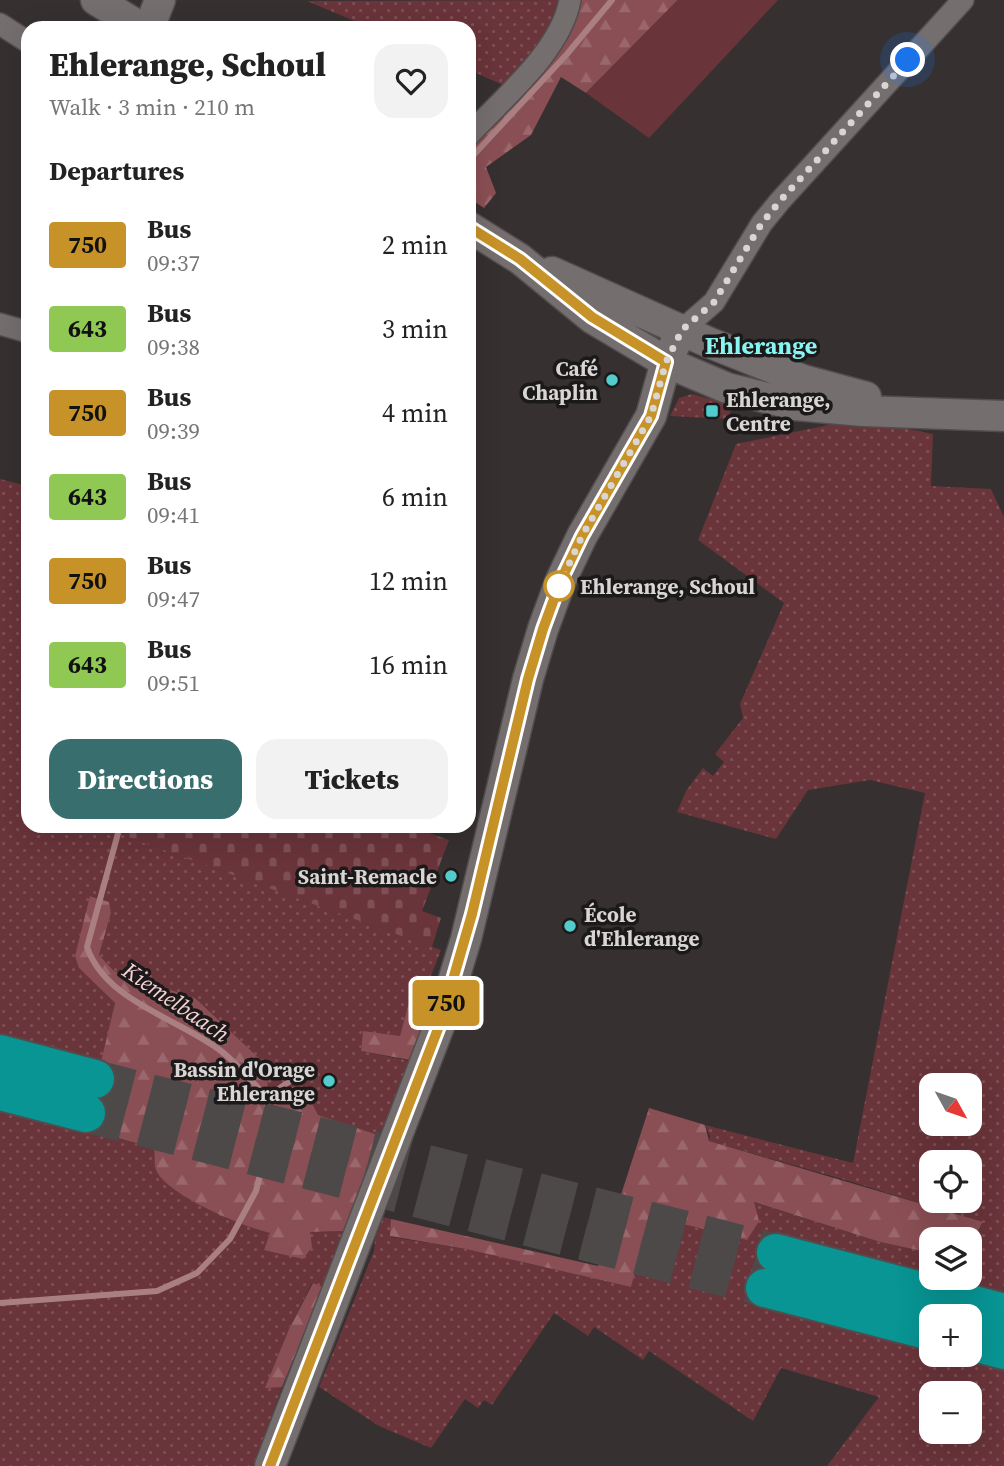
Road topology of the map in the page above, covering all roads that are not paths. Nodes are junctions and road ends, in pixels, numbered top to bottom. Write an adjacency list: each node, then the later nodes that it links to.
1 (96, 0): 5 (main road)
2 (160, 0): 6 (main road)
3 (570, 0): 9 (street)
4 (963, 0): 12 (street)
5 (130, 21)
6 (152, 21)
7 (0, 24): 8 (street)
8 (21, 38)
9 (476, 127)
10 (476, 231): 11 (main road)
11 (520, 259): 15 (main road); 17 (main road)
12 (714, 302): 15 (street); 16 (street)
13 (0, 324): 14 (street)
14 (21, 330)
15 (682, 330): 16 (main road); 17 (main road)
16 (710, 343): 18 (main road); 19 (main road)
17 (666, 362): 18 (main road); 20 (main road)
18 (695, 375): 19 (main road); 20 (main road)
19 (963, 415): 21 (main road)
20 (651, 416): 30 (main road)
21 (1004, 416)
22 (0, 1054): 23 (highway)
23 (0, 1091)
24 (954, 1304): 27 (highway)
25 (982, 1309): 26 (highway)
26 (1004, 1313)
27 (919, 1327)
28 (982, 1344): 29 (highway)
29 (1004, 1350)
30 (270, 1466)

